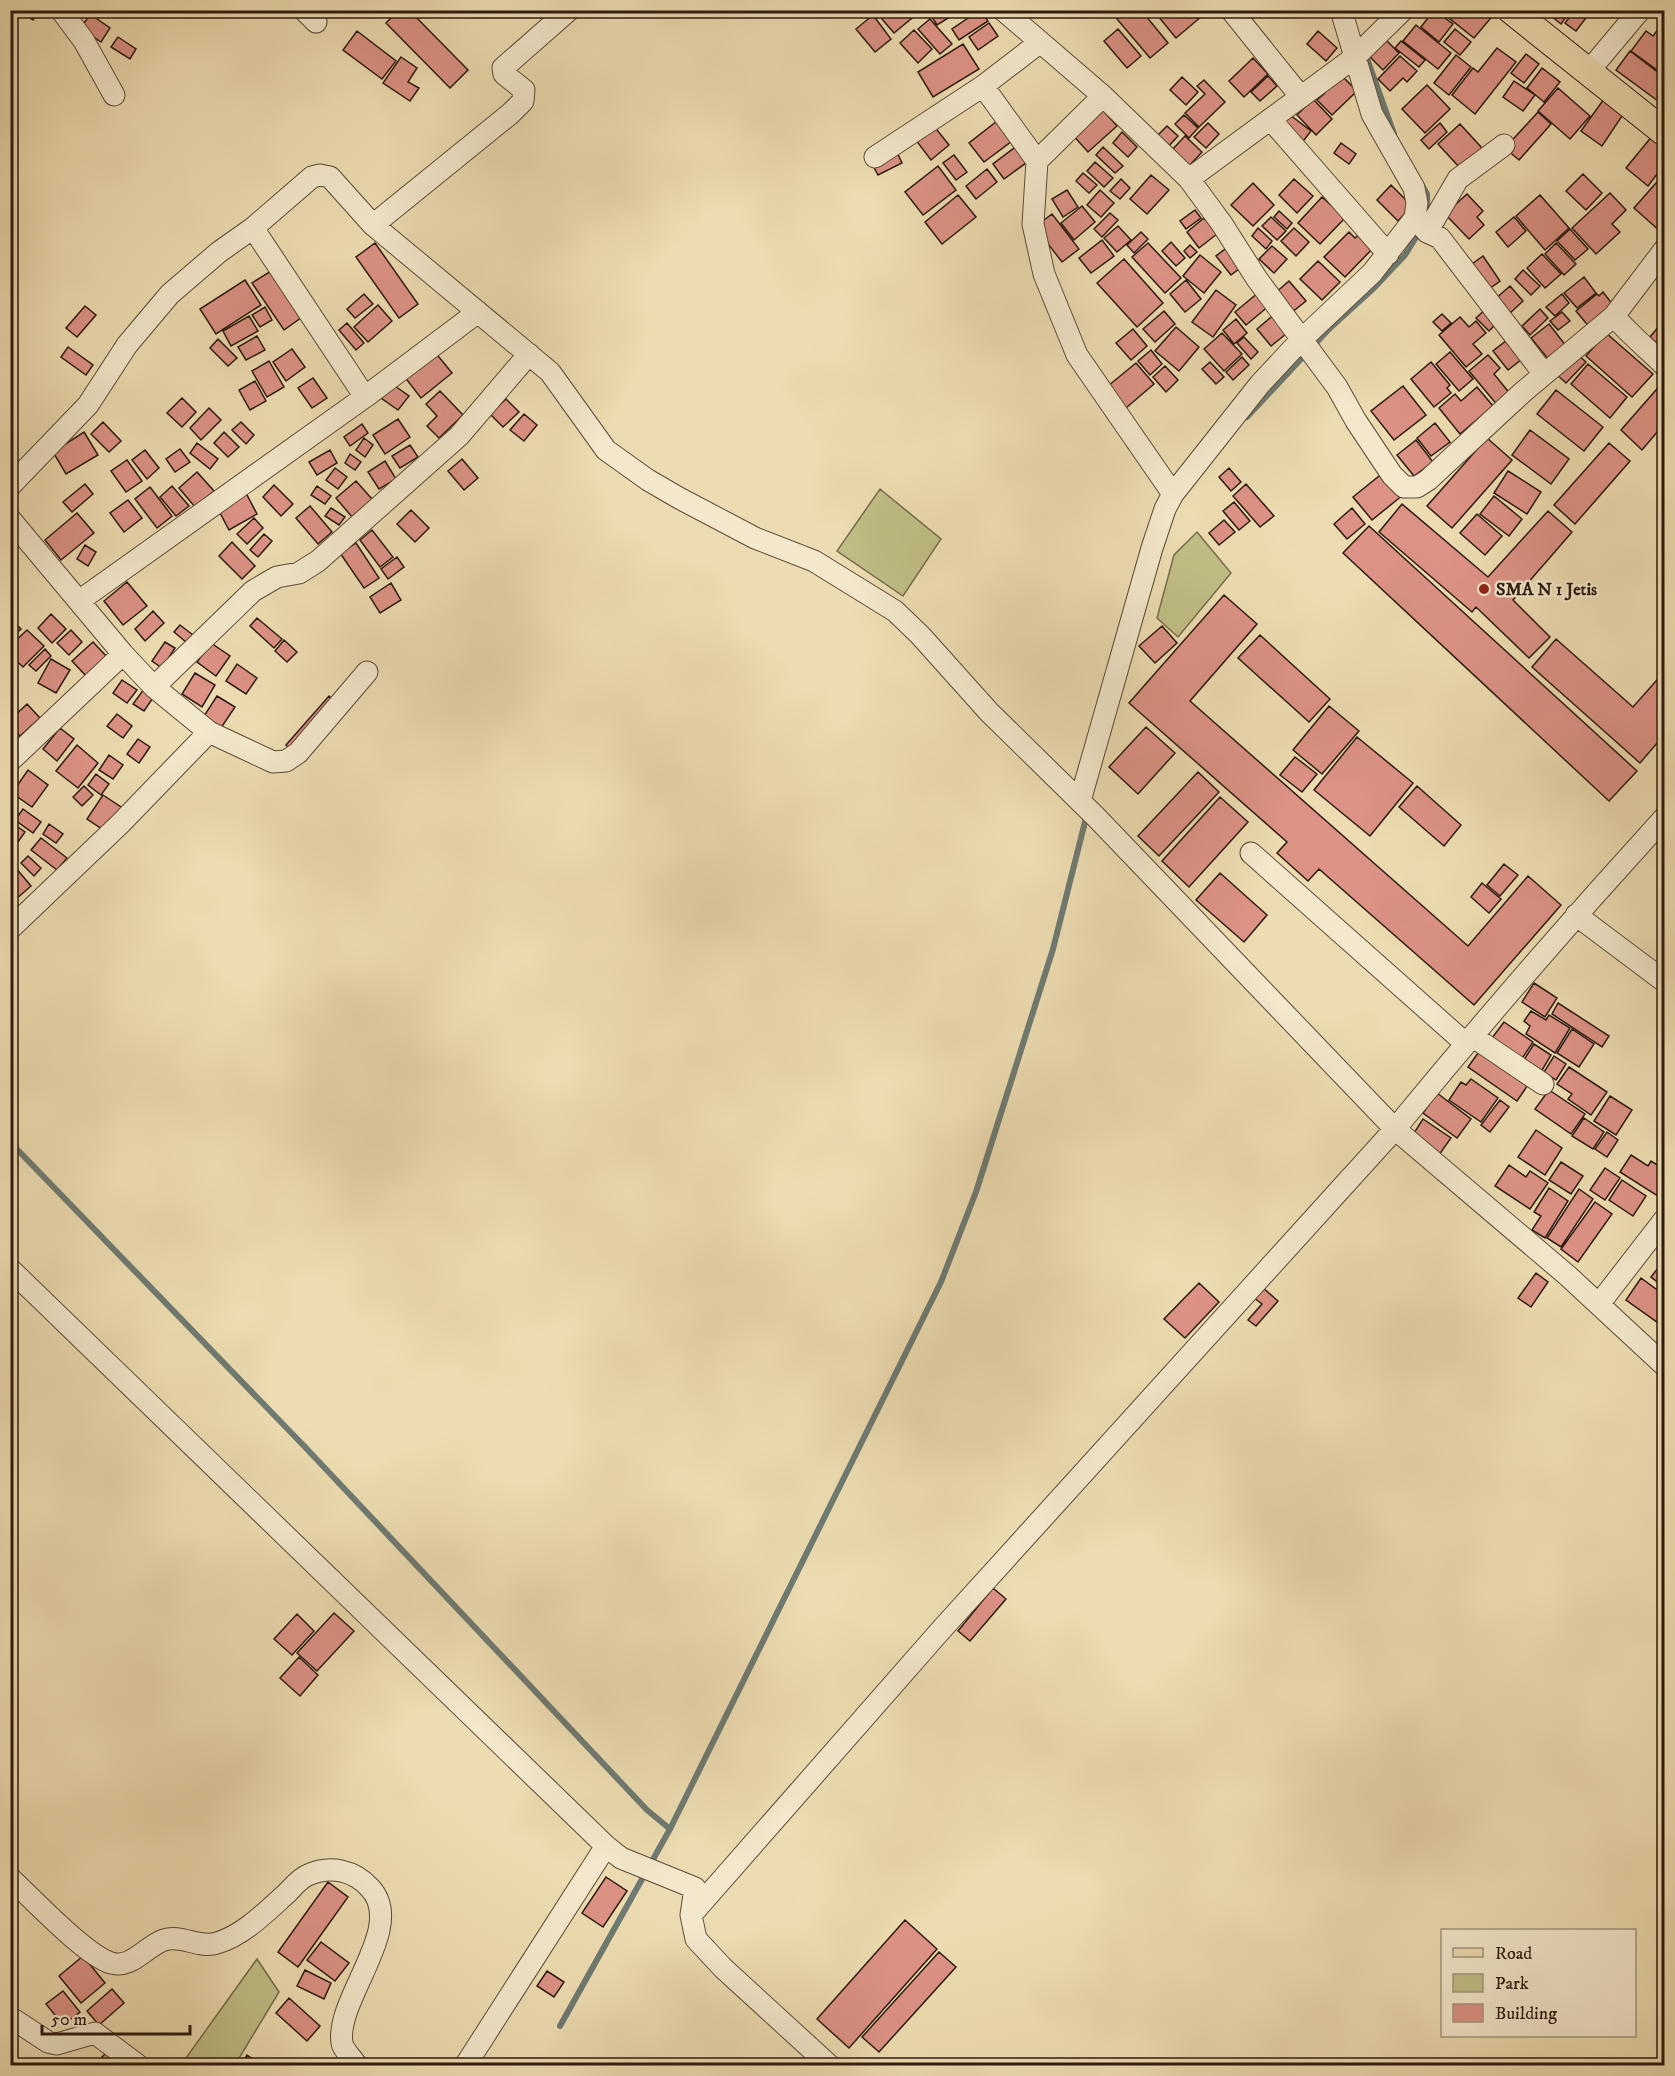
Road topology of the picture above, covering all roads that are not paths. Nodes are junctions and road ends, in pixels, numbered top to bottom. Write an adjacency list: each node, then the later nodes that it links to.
1 (568, 10): 22 (street)
2 (1004, 10): 9 (street)
3 (1232, 10): 15 (street)
4 (1341, 10): 10 (street)
5 (1402, 10): 10 (street)
6 (1511, 10): 11 (main road)
7 (1640, 10): 11 (street)
8 (65, 12): 13 (street)
9 (1039, 43): 12 (street); 14 (street)
10 (1363, 50): 15 (street); 23 (street)
11 (1588, 72): 17 (main road)
12 (983, 86): 19 (street); 20 (street)
13 (114, 95)
14 (1103, 96): 20 (street); 21 (street)
15 (1301, 97): 16 (street)
16 (1271, 120): 21 (street); 26 (street)
17 (1665, 132)
18 (1504, 145): 23 (street)
19 (874, 157)
20 (1037, 161): 35 (street)
21 (1190, 179): 29 (street)
22 (373, 225): 24 (street); 27 (street)
23 (1422, 225): 26 (street); 32 (street)
24 (253, 228): 33 (street); 34 (street)
25 (1665, 250): 28 (street)
26 (1388, 254): 29 (street)
27 (478, 312): 30 (street); 33 (street)
28 (1614, 316): 31 (street); 32 (street)
29 (1303, 342): 32 (street); 35 (street)
30 (529, 354): 40 (street); 43 (street)
31 (1665, 365)
32 (1544, 374)
33 (365, 397): 37 (street)
34 (10, 486)
35 (1173, 494): 43 (street)
36 (10, 519): 37 (street)
37 (79, 601): 38 (street)
38 (123, 654): 40 (street); 42 (street)
39 (367, 672): 41 (street)
40 (154, 687): 41 (street)
41 (209, 732): 47 (street)
42 (10, 761)
43 (1087, 808): 51 (street)
44 (1665, 818): 46 (street)
45 (1251, 853): 49 (street)
46 (1576, 915): 48 (street); 49 (street)
47 (10, 929)
48 (1665, 981)
49 (1469, 1040): 50 (street); 51 (street)
50 (1543, 1084)
51 (1395, 1129): 54 (street); 58 (street)
52 (1665, 1220): 54 (street)
53 (10, 1269): 56 (street)
54 (1599, 1304): 55 (street)
55 (1665, 1365)
56 (614, 1852): 58 (street); 62 (street)
57 (10, 1878): 61 (street)
58 (691, 1915): 63 (street)
59 (10, 2017): 60 (street)
60 (139, 2066)
61 (357, 2066)
62 (465, 2066)
63 (830, 2066)

